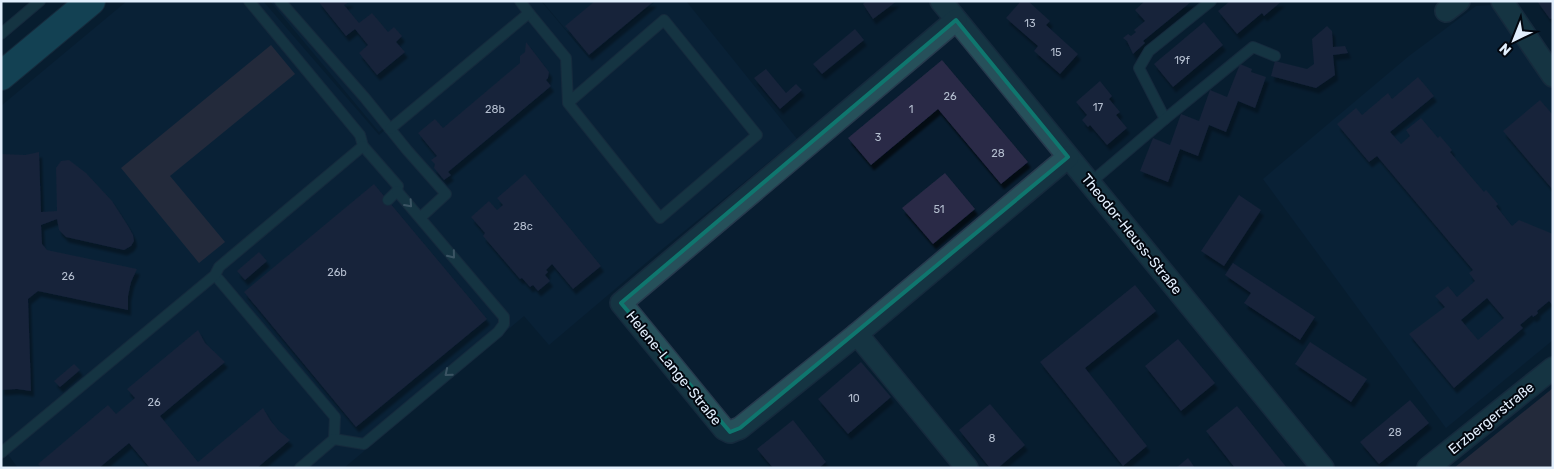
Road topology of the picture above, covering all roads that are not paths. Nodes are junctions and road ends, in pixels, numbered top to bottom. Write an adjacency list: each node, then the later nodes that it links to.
1 (40, 1): 11 (lane)
2 (91, 1): 13 (street)
3 (248, 1): 18 (lane)
4 (280, 1): 17 (lane)
5 (520, 1): 9 (lane)
6 (941, 1): 10 (street, Theodor-Heuss-Straße)
7 (1211, 1): 16 (lane)
8 (1502, 1): 14 (street)
9 (529, 13): 15 (lane); 17 (lane)
10 (956, 20): 19 (street, Theodor-Heuss-Straße); 25 (street, Helene-Lange-Straße)
11 (1, 34)
12 (1275, 56): 16 (lane)
13 (2, 75)
14 (1553, 76)
15 (568, 102): 15 (lane)
16 (1165, 119): 20 (lane)
17 (390, 129): 23 (lane)
18 (363, 146): 21 (lane); 24 (lane)
19 (1068, 157): 20 (street, Theodor-Heuss-Straße); 25 (street, Helene-Lange-Straße)
20 (1090, 183): 31 (street, Theodor-Heuss-Straße)
21 (397, 191): 22 (lane); 23 (lane, one-way to 23)
22 (388, 200)
23 (421, 218): 27 (lane, one-way to 27)
24 (215, 275): 27 (lane); 28 (lane)
25 (857, 334): 30 (street)
26 (1553, 368): 32 (street, Erzbergerstraße)
27 (334, 440): 29 (lane)
28 (1, 453)
29 (300, 468)
30 (968, 468)
31 (1322, 468)
32 (1428, 468)

